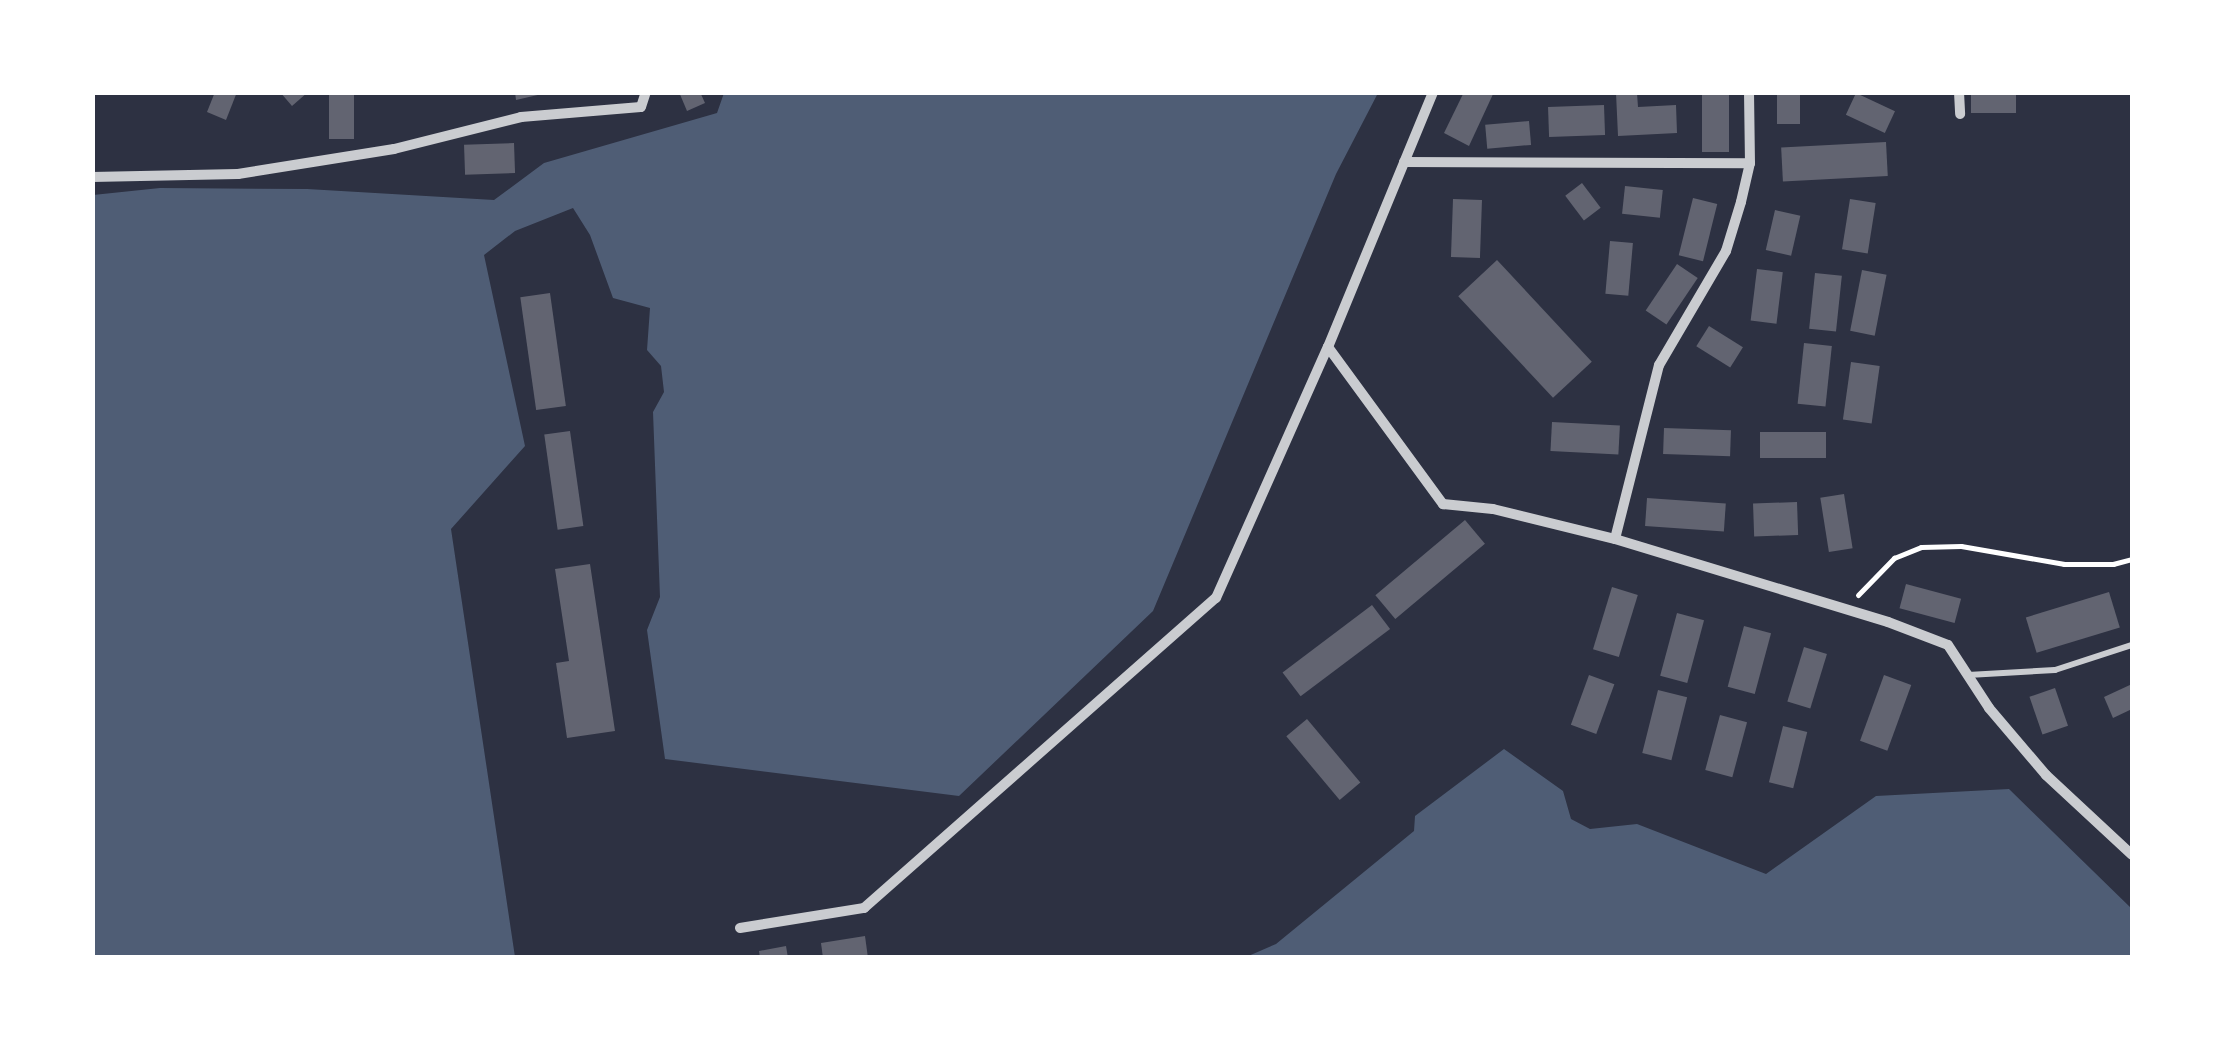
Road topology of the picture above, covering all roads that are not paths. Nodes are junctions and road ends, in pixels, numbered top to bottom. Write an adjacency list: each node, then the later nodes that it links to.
1 (646, 92): 8 (street)
2 (1432, 92): 6 (street)
3 (1748, 92): 7 (street)
4 (1959, 92): 5 (street)
5 (1960, 114)
6 (1404, 162): 7 (street); 9 (street)
7 (1750, 164): 10 (street)
8 (92, 177)
9 (1328, 347): 10 (street); 14 (street)
10 (1615, 539): 12 (street)
11 (2132, 645): 12 (lane)
12 (1967, 675): 13 (street)
13 (2132, 855)
14 (740, 928)

